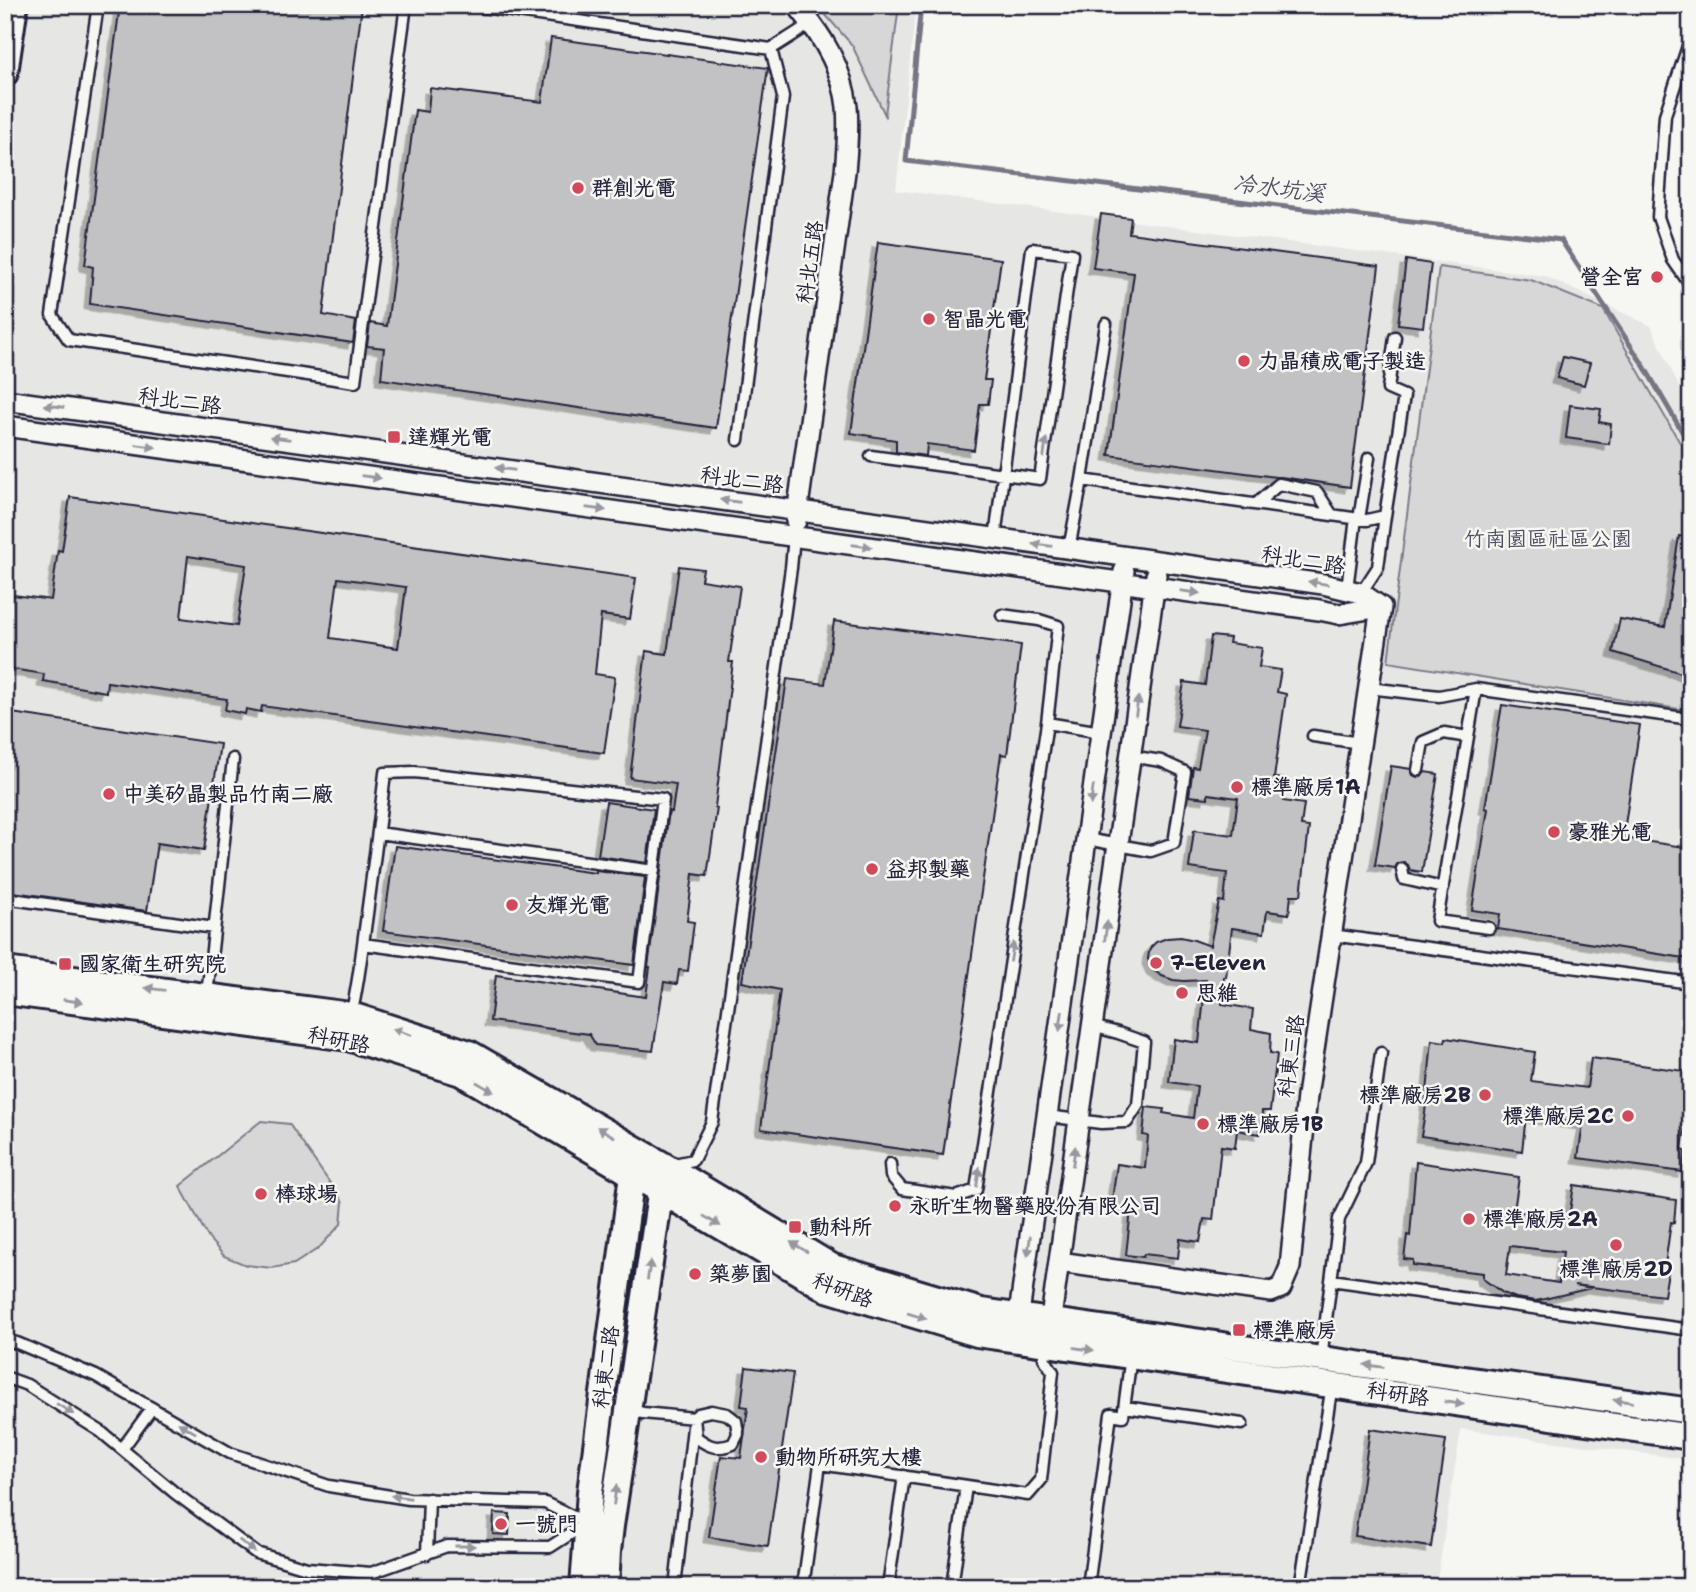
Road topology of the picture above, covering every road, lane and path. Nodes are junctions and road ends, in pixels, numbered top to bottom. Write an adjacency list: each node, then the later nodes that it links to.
1 (15, 5): 10 (street)
2 (98, 5): 3 (lane)
3 (405, 5)
4 (468, 5): 8 (lane)
5 (797, 5): 6 (street, 科北五路)
6 (812, 23): 8 (lane); 22 (street, 科北五路)
7 (1691, 37): 9 (lane)
8 (771, 49): 16 (lane)
9 (1687, 61): 11 (lane)
10 (5, 73)
11 (1691, 286)
12 (1106, 324): 20 (lane)
13 (1395, 337): 24 (lane)
14 (5, 400): 22 (street, 科北二路, one-way to 14)
15 (5, 426): 26 (street, one-way to 26)
16 (738, 440)
17 (871, 456): 19 (lane)
18 (1369, 458): 25 (lane)
19 (1003, 475): 19 (lane, one-way to 19); 27 (lane)
20 (1082, 480): 21 (lane); 28 (lane)
21 (1256, 504): 23 (lane); 23 (lane)
22 (798, 510): 26 (street, 科北五路); 27 (street, 科北二路)
23 (1332, 515): 25 (lane)
24 (1385, 516): 25 (lane); 33 (lane)
25 (1357, 518): 33 (lane)
26 (794, 536): 31 (street, one-way to 31); 69 (lane)
27 (995, 538): 28 (street, 科北二路, one-way to 27)
28 (1069, 549): 29 (street, 科北二路)
29 (1126, 556): 30 (street, 科北二路); 31 (street)
30 (1158, 561): 32 (street); 33 (street, 科北二路, one-way to 30)
31 (1122, 582): 32 (street); 40 (street)
32 (1154, 587): 34 (street, one-way to 34); 44 (street, one-way to 32)
33 (1354, 591): 34 (street, 科北二路)
34 (1381, 607): 36 (street, 科東三路)
35 (1002, 615): 39 (lane)
36 (1368, 688): 37 (lane); 43 (street, 科東三路)
37 (1476, 689): 38 (lane); 42 (lane)
38 (1691, 719)
39 (1047, 723): 40 (lane); 68 (lane, one-way to 39)
40 (1101, 732): 48 (street, one-way to 48)
41 (1313, 736): 43 (lane)
42 (1468, 737): 46 (lane); 52 (lane)
43 (1360, 743): 56 (street, 科東三路)
44 (1130, 756): 49 (street); 49 (lane)
45 (233, 759): 54 (lane)
46 (1418, 770)
47 (378, 834): 51 (lane); 51 (lane); 57 (lane)
48 (1086, 839): 49 (lane); 65 (street, one-way to 65)
49 (1118, 845): 63 (street, one-way to 49)
50 (1402, 869): 52 (lane)
51 (654, 871): 57 (lane)
52 (1443, 888): 55 (lane)
53 (5, 898): 54 (lane)
54 (214, 928): 61 (lane)
55 (1489, 928)
56 (1331, 934): 59 (lane); 72 (street, 科東三路)
57 (363, 944): 62 (lane)
58 (5, 970): 61 (street, 科研路, one-way to 58)
59 (1691, 983)
60 (5, 992): 70 (street, 科研路, one-way to 70)
61 (207, 996): 62 (street, 科研路)
62 (351, 1015): 67 (street, 科研路, one-way to 62)
63 (1092, 1026): 66 (street); 66 (lane)
64 (1381, 1053): 73 (lane)
65 (1047, 1116): 66 (lane); 74 (street, one-way to 74)
66 (1079, 1121): 72 (street, one-way to 66)
67 (635, 1149): 69 (street, 科研路); 70 (street, 科東二路)
68 (890, 1164)
69 (665, 1166): 71 (street, 科東二路); 74 (street, 科研路, one-way to 69)
70 (632, 1173): 71 (street, 科研路); 82 (street, 科東二路)
71 (661, 1191): 74 (street, 科研路, one-way to 74); 85 (street, 科東二路, one-way to 71)
72 (1059, 1262): 76 (street)
73 (1331, 1280): 75 (lane); 79 (lane)
74 (1018, 1328): 76 (street, 科研路)
75 (1691, 1330)
76 (1049, 1332): 78 (street, 科研路, one-way to 78); 79 (street, 科研路); 92 (lane)
77 (5, 1340): 84 (lane)
78 (1131, 1356): 81 (street, 科研路); 83 (lane)
79 (1321, 1359): 86 (street, 科研路, one-way to 79)
80 (5, 1377): 90 (lane, one-way to 90)
81 (1332, 1385): 89 (street, 科研路, one-way to 89); 103 (lane)
82 (600, 1406): 85 (street); 94 (street, 科東二路)
83 (1125, 1407): 88 (lane); 102 (lane)
84 (152, 1408): 90 (lane); 93 (lane, one-way to 84)
85 (628, 1410): 87 (lane); 94 (street, 科東二路, one-way to 85)
86 (1691, 1411)
87 (694, 1418): 87 (lane); 98 (lane)
88 (1242, 1424)
89 (1691, 1437)
90 (122, 1449): 95 (lane, one-way to 95)
91 (904, 1476): 92 (lane); 99 (lane); 100 (lane)
92 (966, 1486): 101 (lane)
93 (429, 1499): 94 (lane); 95 (lane)
94 (599, 1525): 95 (lane, one-way to 94); 96 (street, 科東二路); 97 (street, 科東二路)
95 (427, 1554)
96 (583, 1587)
97 (607, 1587)
98 (675, 1587)
99 (803, 1587)
100 (888, 1587)
101 (952, 1587)
102 (1088, 1587)
103 (1300, 1587)

